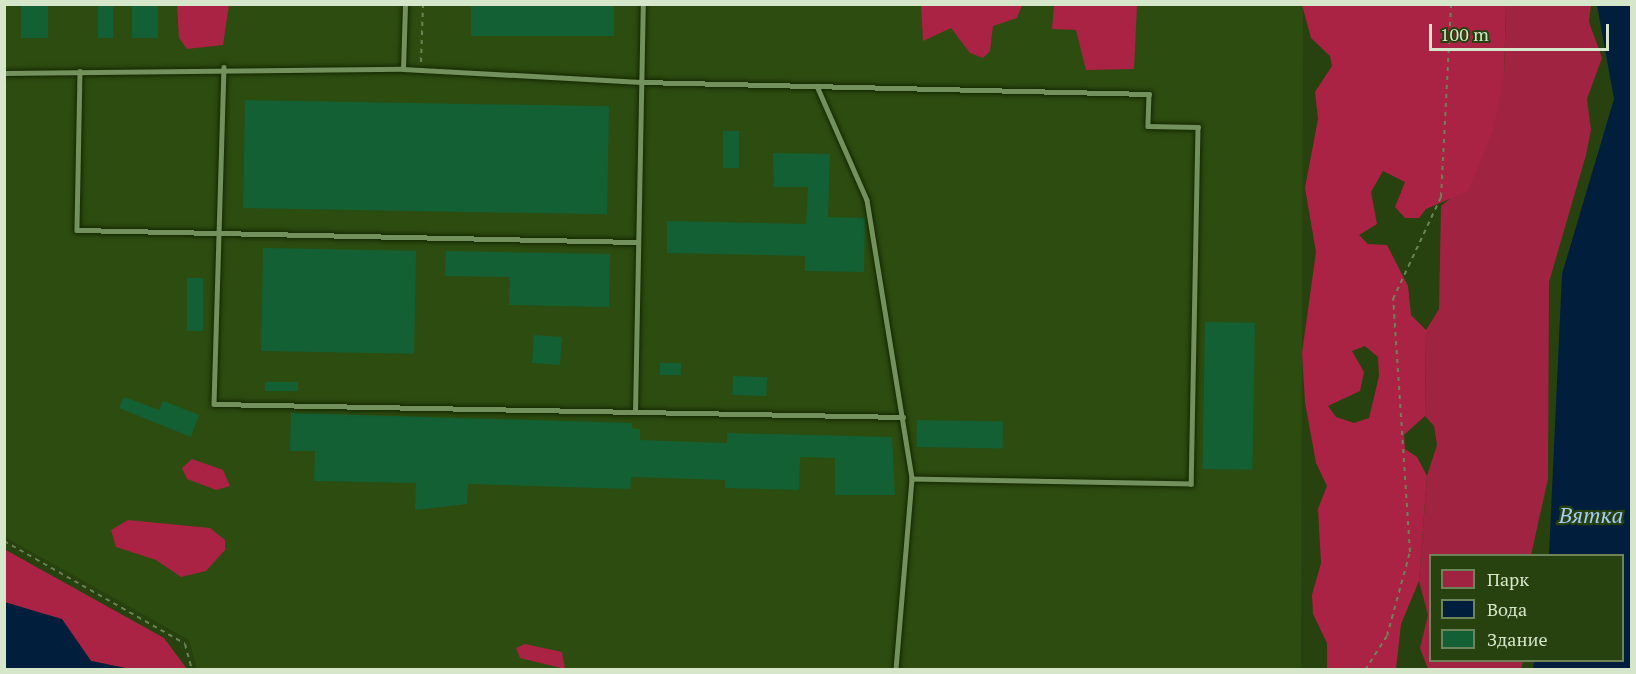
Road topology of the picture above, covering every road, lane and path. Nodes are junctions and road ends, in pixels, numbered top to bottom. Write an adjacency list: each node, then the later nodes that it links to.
1 (405, 4): 6 (lane)
2 (423, 4): 7 (path)
3 (643, 4): 10 (lane)
4 (1451, 4): 20 (path)
5 (224, 67): 6 (lane); 8 (lane); 12 (lane)
6 (403, 69): 7 (lane)
7 (421, 70): 10 (lane)
8 (80, 71): 9 (lane); 12 (lane)
9 (4, 73)
10 (641, 82): 11 (lane); 13 (lane)
11 (817, 86): 15 (lane); 16 (lane)
12 (219, 233): 13 (lane); 14 (lane)
13 (638, 242): 14 (lane)
14 (635, 412): 15 (lane)
15 (903, 417): 16 (lane)
16 (912, 479): 19 (lane)
17 (4, 541): 18 (path)
18 (192, 669)
19 (896, 669)
20 (1365, 669)

